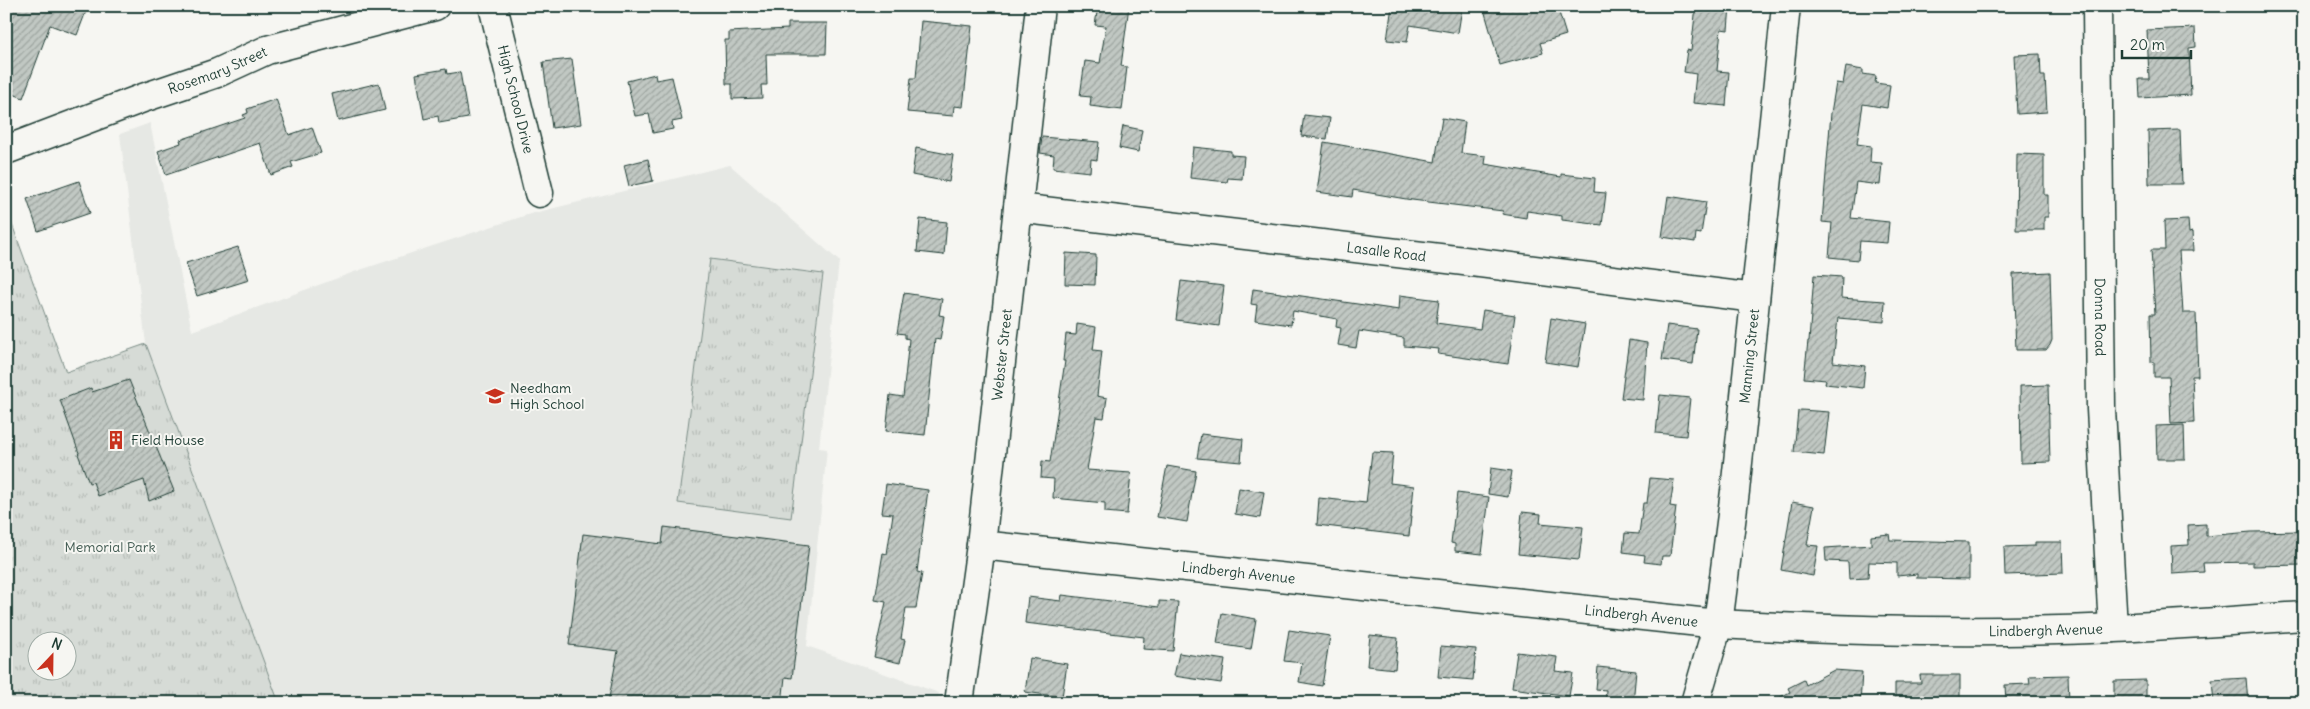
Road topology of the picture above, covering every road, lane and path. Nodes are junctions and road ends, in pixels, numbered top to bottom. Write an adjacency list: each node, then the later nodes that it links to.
1 (435, 6): 6 (street, Rosemary Street)
2 (493, 6): 7 (street, High School Drive)
3 (1040, 6): 8 (street, Webster Street)
4 (1786, 6): 9 (street, Manning Street)
5 (2097, 6): 13 (street, Donna Road)
6 (6, 150)
7 (539, 193)
8 (1018, 208): 9 (street, Lasalle Road); 10 (street, Webster Street)
9 (1755, 298): 12 (street, Manning Street)
10 (981, 544): 12 (street, Lindbergh Avenue); 14 (street, Webster Street)
11 (2304, 616): 13 (street, Lindbergh Avenue)
12 (1718, 624): 13 (street, Lindbergh Avenue); 15 (street, Manning Street)
13 (2114, 628)
14 (959, 703)
15 (1695, 703)

